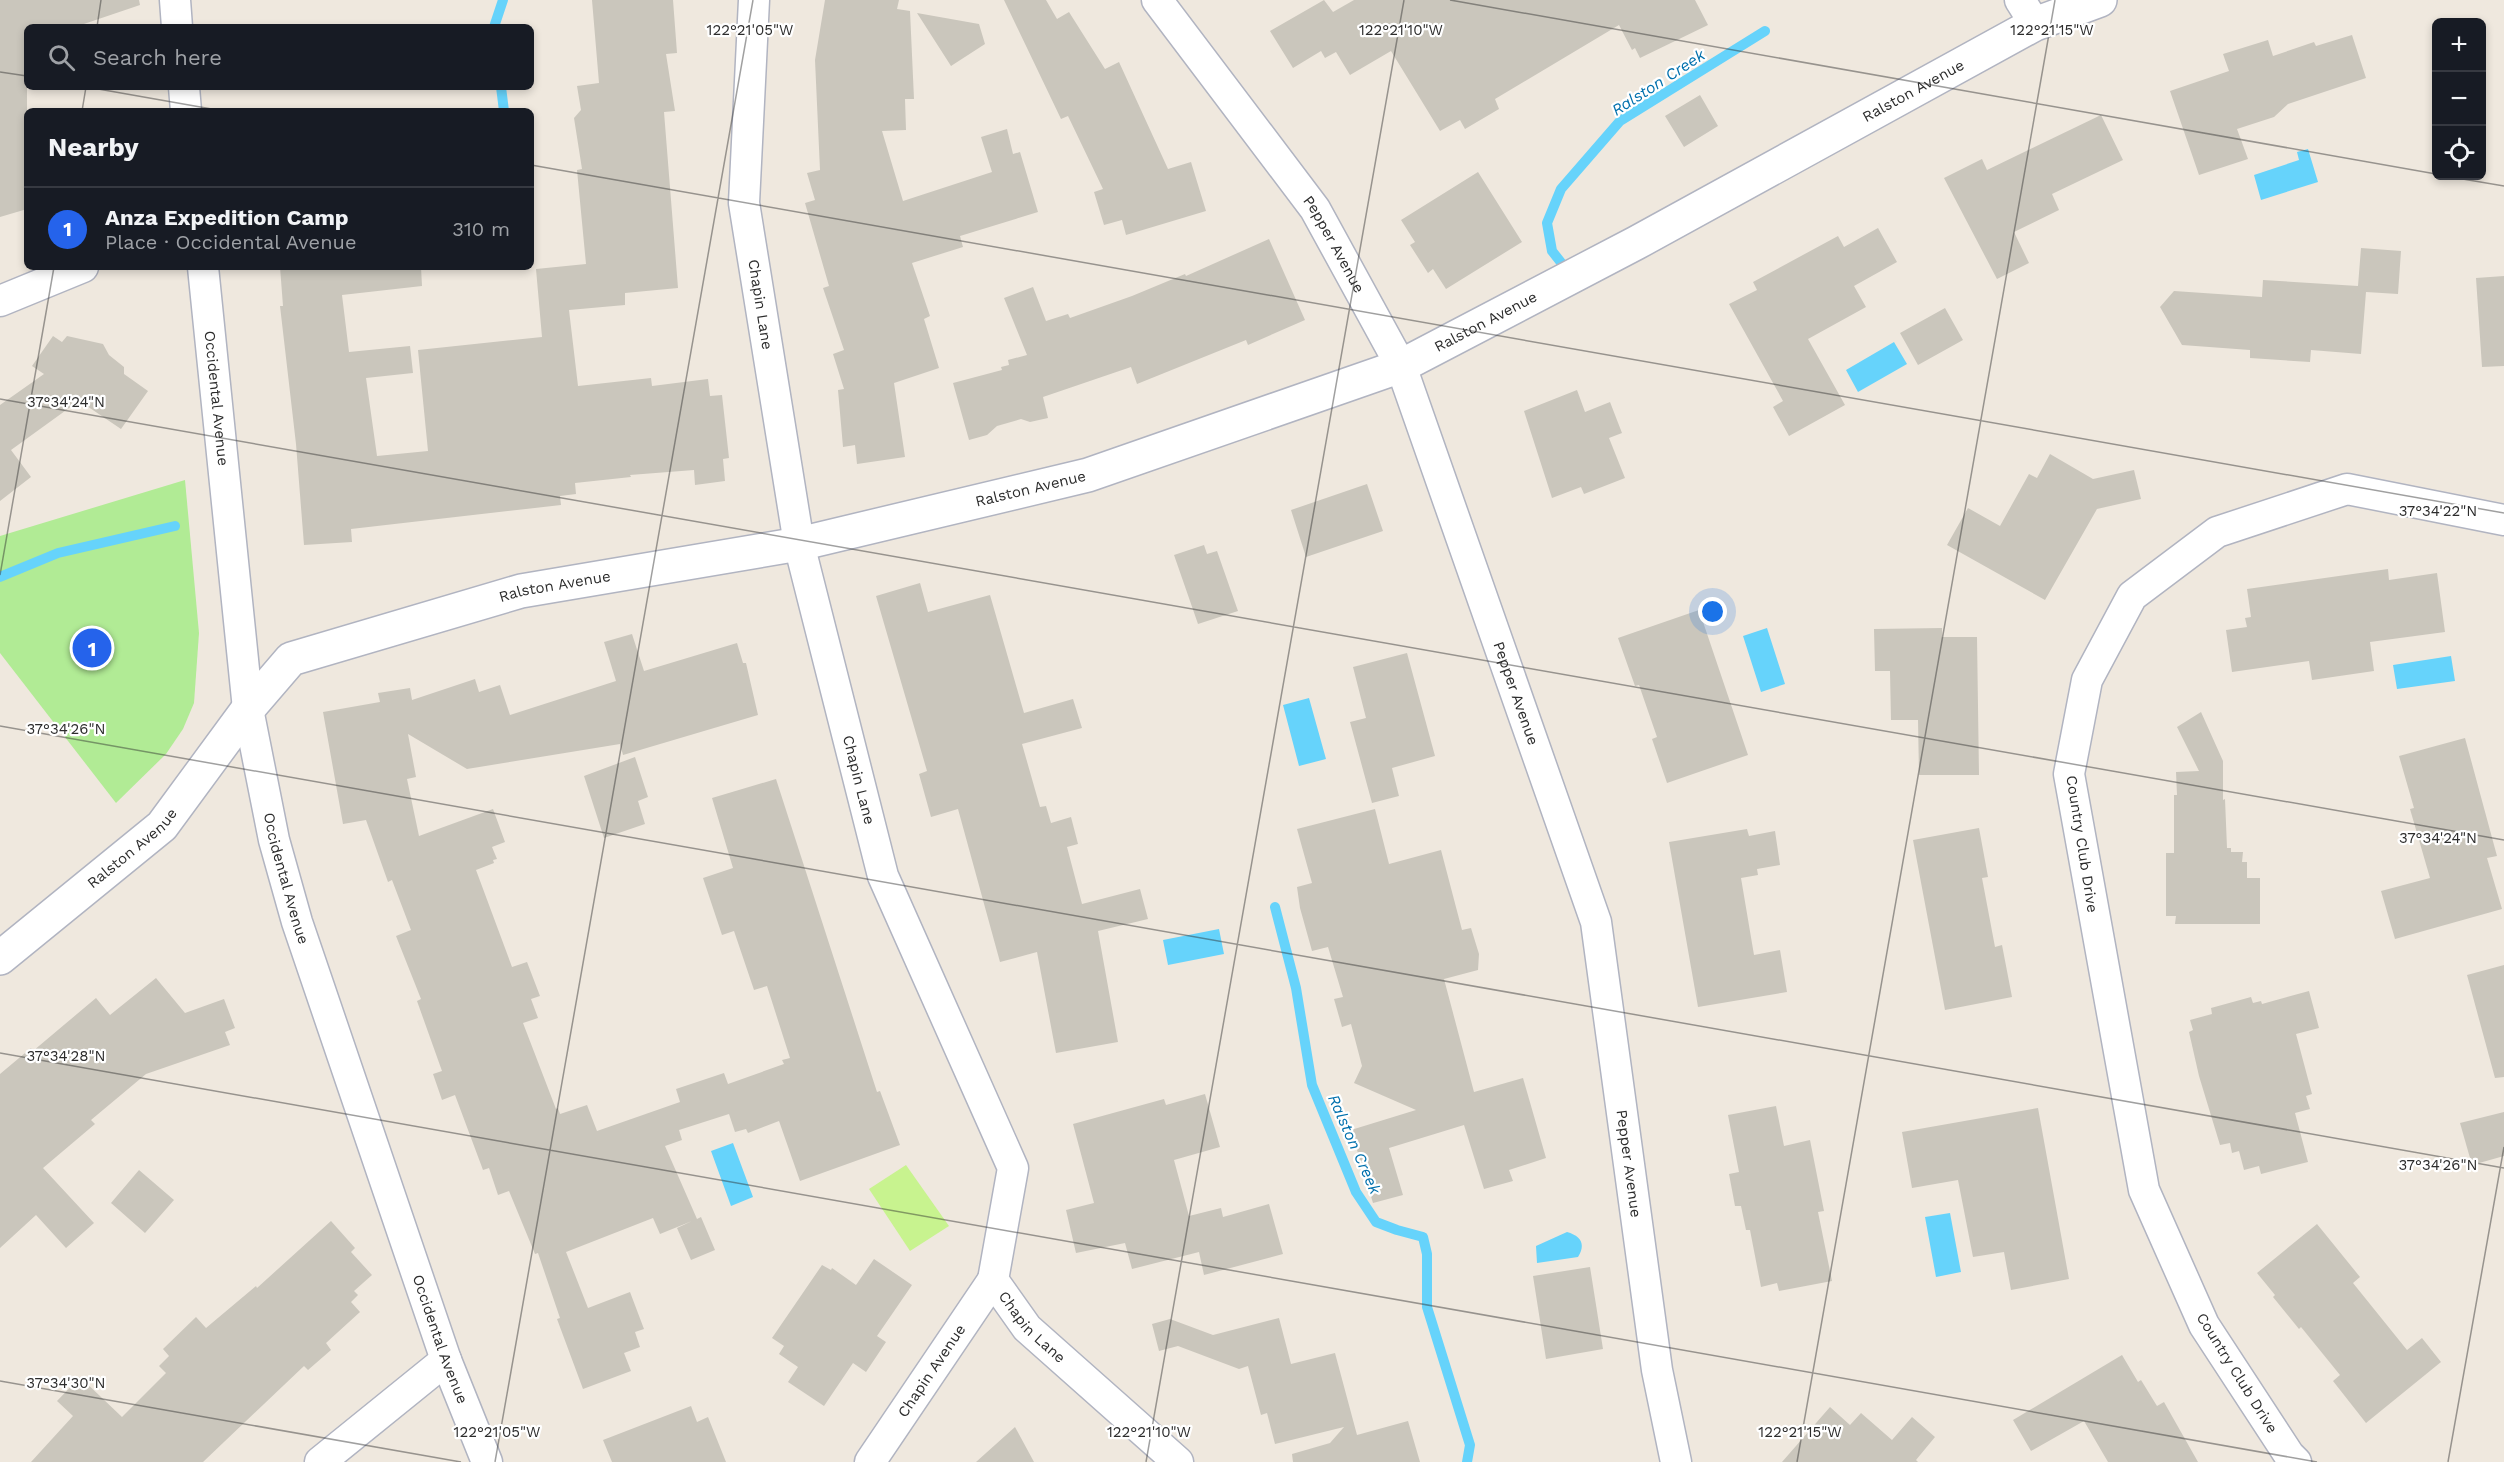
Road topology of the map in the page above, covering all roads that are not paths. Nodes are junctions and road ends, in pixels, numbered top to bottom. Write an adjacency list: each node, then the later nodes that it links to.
1 (175, 0): 6 (street)
2 (754, 0): 14 (street, Chapin Lane)
3 (1157, 0): 12 (street, Pepper Avenue)
4 (2100, 0): 5 (street, Ralston Avenue)
5 (2027, 12): 12 (street, Ralston Avenue)
6 (177, 24)
7 (184, 90): 8 (street)
8 (186, 108)
9 (76, 270): 11 (street)
10 (203, 270): 15 (street, Occidental Avenue)
11 (0, 301)
12 (1401, 366): 14 (street, Ralston Avenue); 23 (street, Pepper Avenue)
13 (2504, 520): 24 (street, Country Club Drive)
14 (799, 544): 15 (street, Ralston Avenue); 17 (street, Chapin Lane)
15 (248, 709): 16 (street, Ralston Avenue); 18 (street, Occidental Avenue)
16 (0, 958)
17 (993, 1280): 21 (street, Chapin Avenue); 22 (street, Chapin Lane)
18 (446, 1360): 19 (street); 20 (street, Occidental Avenue)
19 (320, 1462)
20 (487, 1462)
21 (870, 1462)
22 (1178, 1462)
23 (1676, 1462)
24 (2296, 1462)

